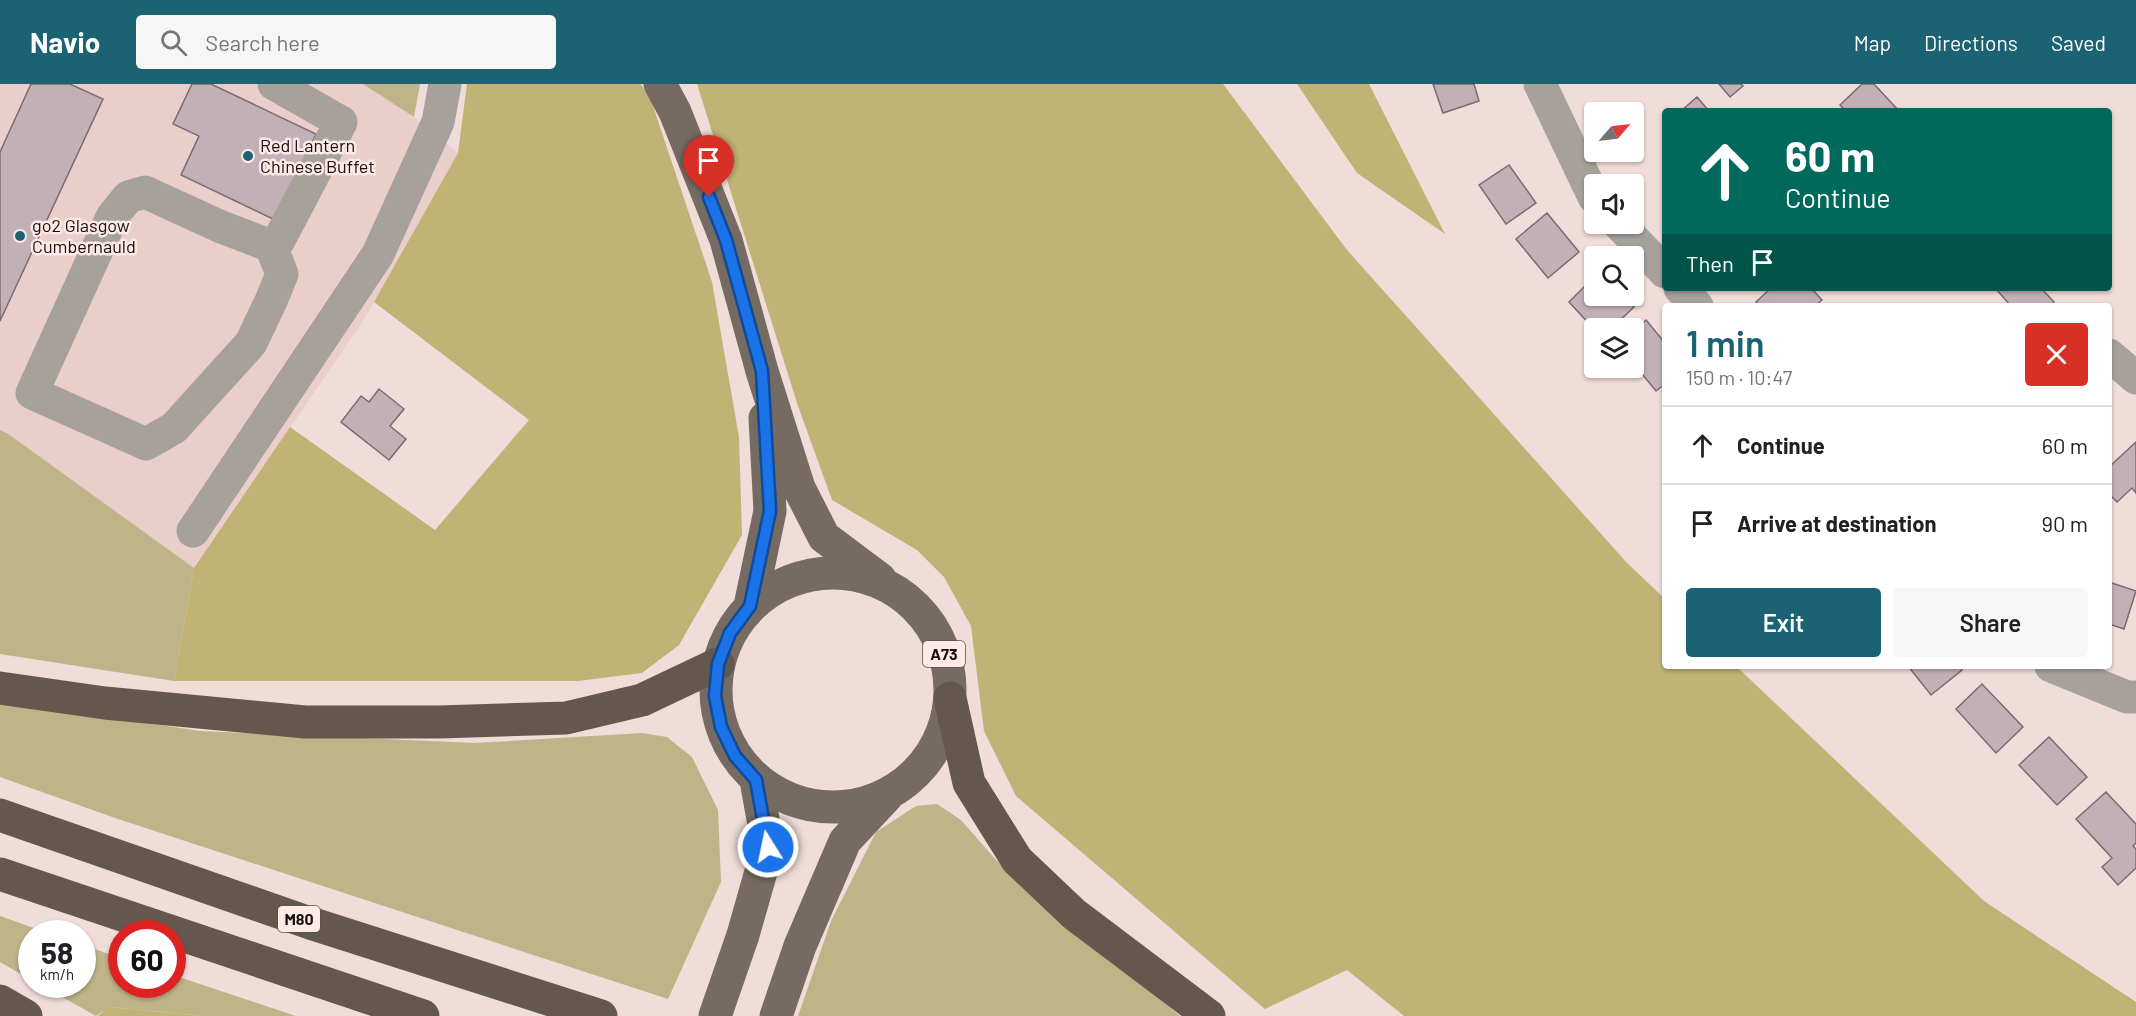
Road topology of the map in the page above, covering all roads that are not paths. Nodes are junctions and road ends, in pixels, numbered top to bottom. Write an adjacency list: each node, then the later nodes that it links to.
1 (274, 84): 7 (street)
2 (446, 84): 12 (street)
3 (660, 84): 10 (main road)
4 (1540, 84): 5 (street)
5 (1584, 176)
6 (1629, 234): 8 (street)
7 (275, 243): 7 (street)
8 (1662, 268)
9 (2112, 358): 11 (street)
10 (762, 371): 13 (main road); 14 (main road)
11 (2136, 378)
12 (193, 531)
13 (891, 588): 14 (main road, A73); 19 (main road, A73)
14 (750, 606): 15 (main road, A73)
15 (718, 664): 17 (highway); 20 (main road, A73)
16 (2058, 669): 18 (street)
17 (0, 688)
18 (2136, 697)
19 (950, 698): 21 (main road, A73); 30 (highway)
20 (756, 780): 21 (main road, A73); 28 (main road)
21 (888, 794): 29 (main road, A73)
22 (0, 815): 27 (highway, M80)
23 (0, 874): 26 (highway)
24 (0, 1001): 25 (highway)
25 (26, 1016)
26 (423, 1016)
27 (601, 1016)
28 (715, 1016)
29 (776, 1016)
30 (1209, 1016)

